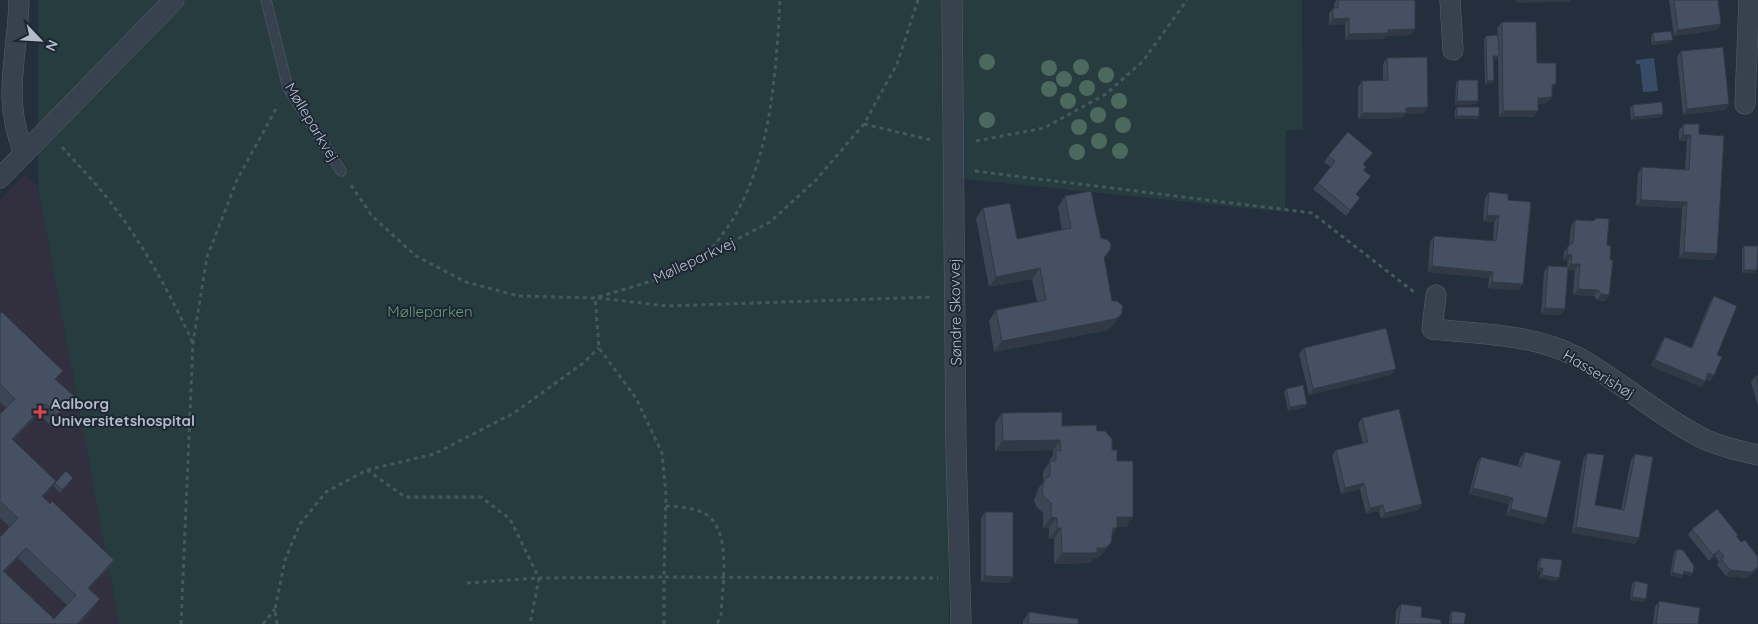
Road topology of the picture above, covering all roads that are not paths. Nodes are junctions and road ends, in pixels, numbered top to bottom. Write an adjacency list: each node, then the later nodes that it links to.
1 (18, 0): 9 (street)
2 (174, 0): 9 (street)
3 (266, 0): 10 (lane, Mølleparkvej)
4 (952, 0): 14 (street, Søndre Skovvej)
5 (1450, 0): 7 (street)
6 (1749, 0): 8 (street)
7 (1453, 50)
8 (1745, 104)
9 (24, 153): 11 (street)
10 (341, 171)
11 (0, 178)
12 (1435, 302): 13 (street, Hasserishøj)
13 (1758, 455)
14 (961, 624)

